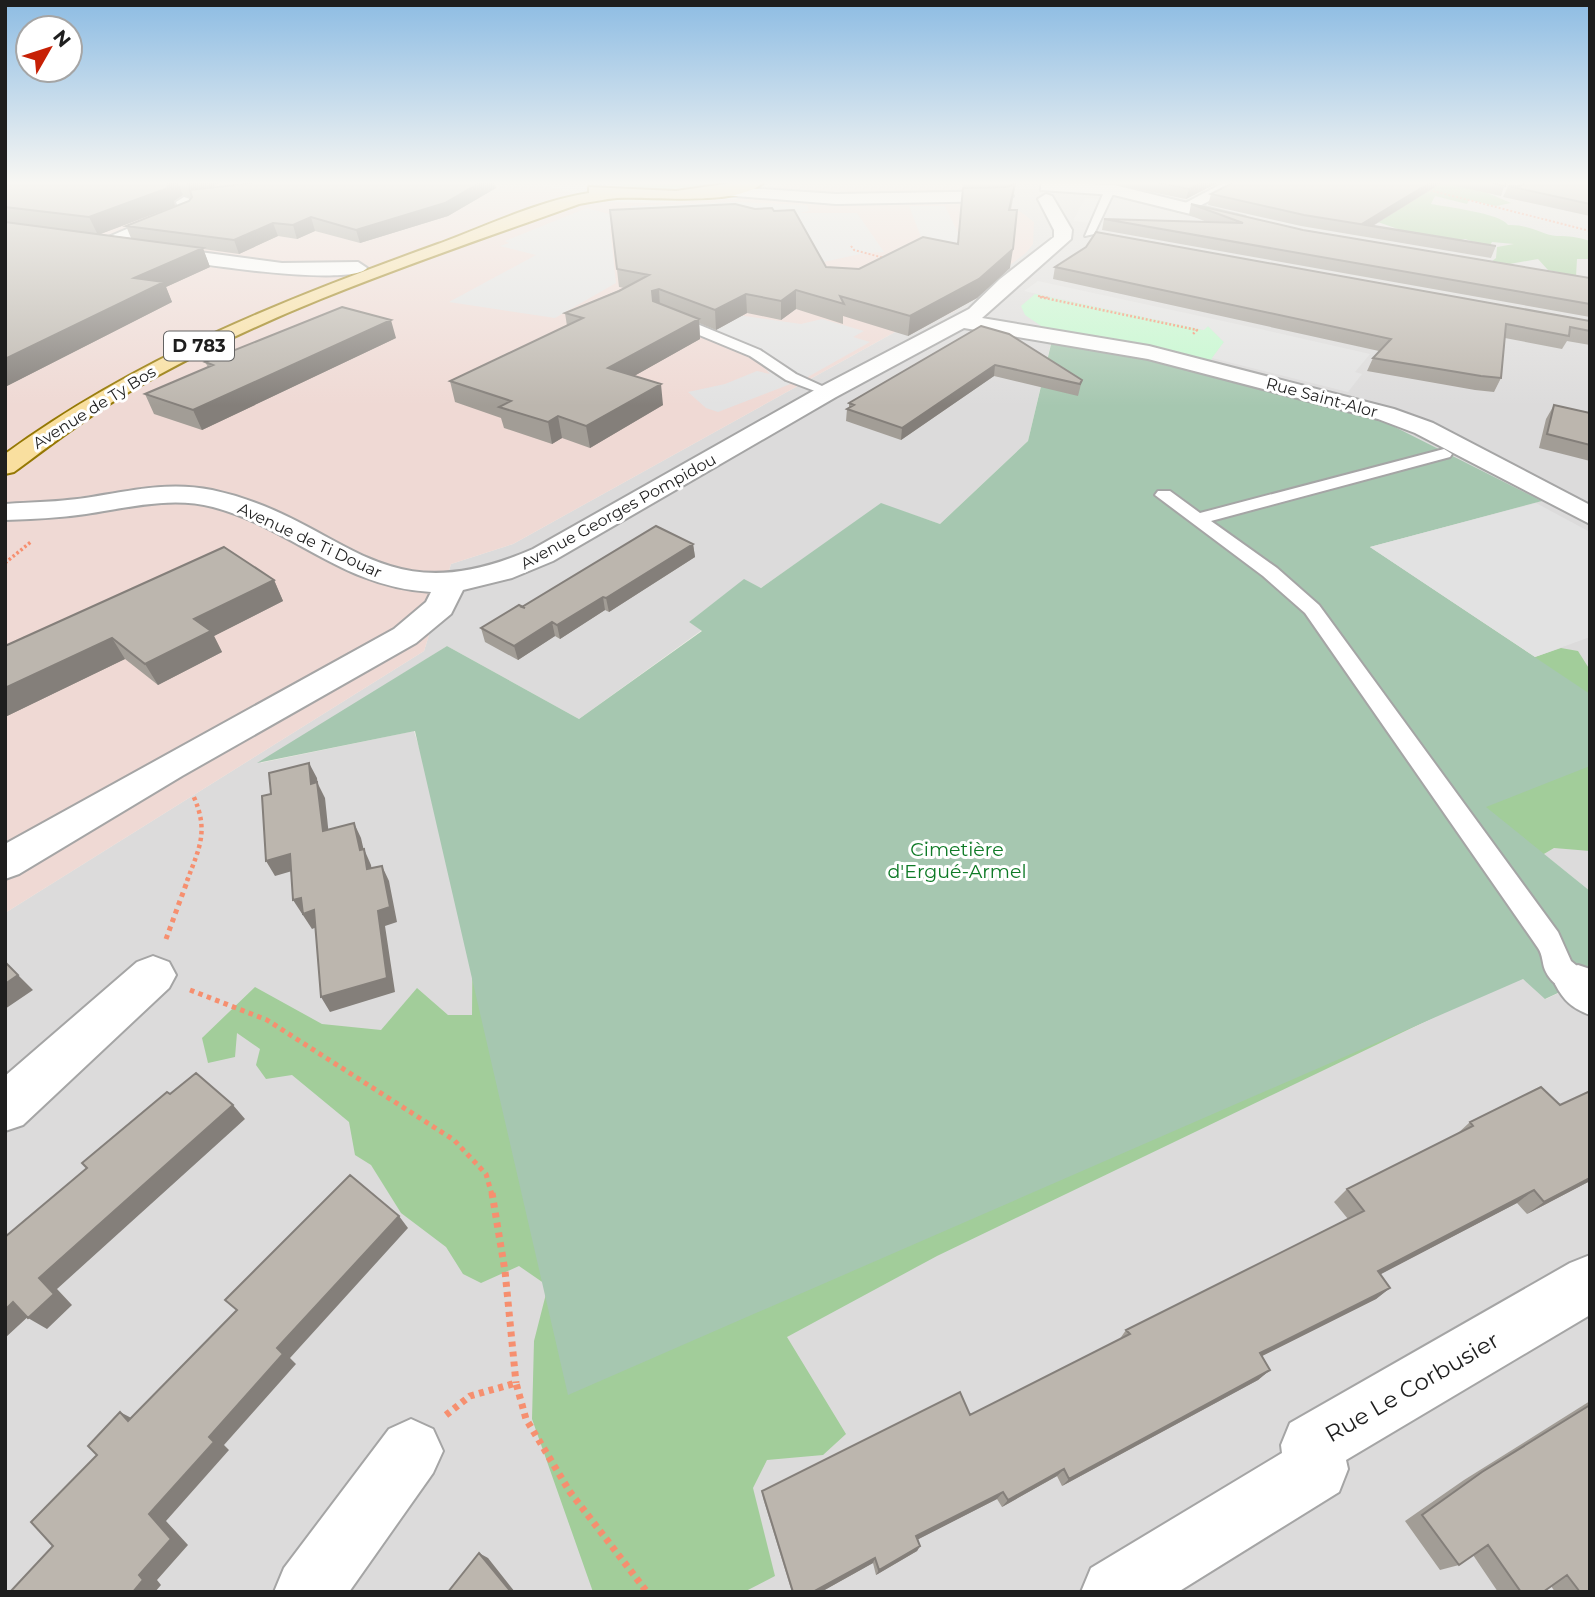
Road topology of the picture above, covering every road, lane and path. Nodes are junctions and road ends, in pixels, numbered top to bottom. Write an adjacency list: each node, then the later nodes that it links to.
1 (196, 257): 7 (street)
2 (391, 257): 8 (main road, Avenue de Ty Bos / D 783)
3 (422, 257): 15 (main road, Avenue de Ty Bos / D 783)
4 (879, 257): 6 (path)
5 (1031, 257): 11 (street, Avenue Georges Pompidou)
6 (889, 259)
7 (267, 266): 8 (street); 9 (street)
8 (358, 268): 9 (main road, Avenue de Ty Bos / D 783)
9 (288, 294): 13 (main road, Avenue de Ty Bos / D 783)
10 (661, 315): 12 (lane)
11 (971, 316): 12 (street, Avenue Georges Pompidou); 19 (street, Rue Saint-Alor)
12 (828, 392): 24 (street, Avenue Georges Pompidou)
13 (5, 441)
14 (1444, 454): 20 (lane)
15 (5, 466)
16 (1164, 495): 20 (lane)
17 (87, 506): 18 (street, Avenue de Ti Douar); 22 (street, Avenue de Ti Douar); 24 (street, Avenue de Ti Douar)
18 (5, 512)
19 (1590, 516)
20 (1197, 519): 28 (lane)
21 (40, 536): 23 (path)
22 (5, 540)
23 (5, 563)
24 (450, 584): 25 (street)
25 (169, 767): 26 (street); 27 (path)
26 (5, 863)
27 (153, 975): 29 (street); 31 (path)
28 (1584, 989)
29 (5, 1108)
30 (1590, 1283): 35 (street, Rue Le Corbusier)
31 (516, 1382): 32 (path); 34 (path)
32 (411, 1451): 33 (street)
33 (308, 1592)
34 (647, 1592)
35 (1115, 1592)

